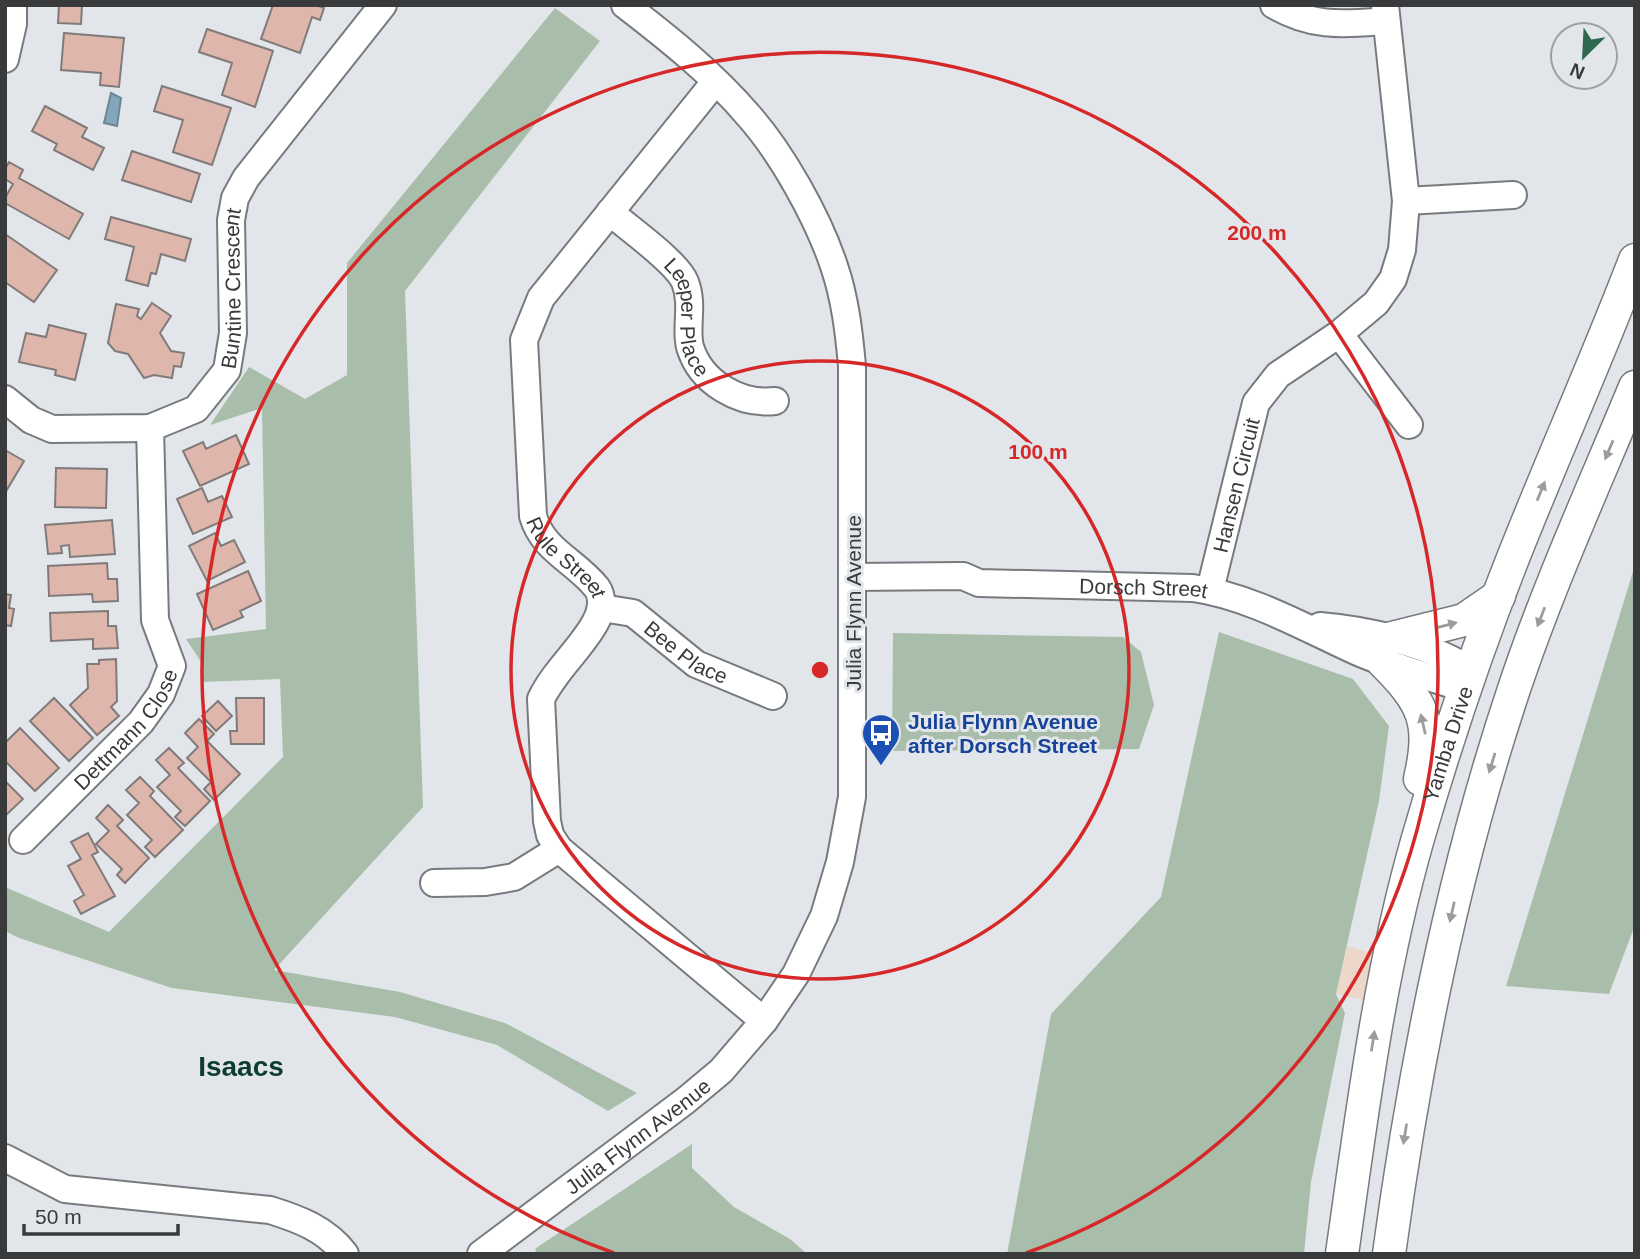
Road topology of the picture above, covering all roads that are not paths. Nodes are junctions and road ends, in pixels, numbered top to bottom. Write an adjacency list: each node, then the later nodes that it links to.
1 (13, 5): 6 (street)
2 (383, 5): 17 (street, Buntine Crescent)
3 (625, 5): 7 (street, Julia Flynn Avenue)
4 (1274, 5): 5 (street, Hansen Circuit)
5 (1386, 13): 9 (street, Hansen Circuit)
6 (5, 59)
7 (715, 82): 10 (street, Rule Street); 18 (street, Julia Flynn Avenue)
8 (1513, 195): 9 (street)
9 (1406, 201): 12 (street, Hansen Circuit)
10 (610, 212): 15 (street, Leeper Place); 21 (street, Rule Street)
11 (1635, 260): 20 (main road, Yamba Drive, one-way to 11)
12 (1339, 334): 16 (street); 19 (street, Hansen Circuit)
13 (1635, 387): 24 (main road, one-way to 24)
14 (5, 399): 17 (street, Buntine Crescent)
15 (775, 401)
16 (1409, 425)
17 (150, 428): 26 (street, Dettmann Close)
18 (853, 585): 19 (street, Dorsch Street); 30 (street, Julia Flynn Avenue)
19 (1202, 589): 22 (street, Dorsch Street)
20 (1499, 596): 22 (main road, one-way to 20); 23 (main road, Yamba Drive)
21 (602, 608): 25 (street, Bee Place); 28 (street, Rule Street)
22 (1386, 650): 23 (street, Dorsch Street); 27 (main road, one-way to 22)
23 (1469, 680): 24 (main road); 27 (main road, Yamba Drive)
24 (1513, 694): 35 (main road, one-way to 35)
25 (773, 696)
26 (23, 840)
27 (1418, 840): 34 (main road, Yamba Drive, one-way to 27)
28 (559, 849): 29 (street); 30 (street, Rule Street)
29 (434, 883)
30 (764, 1021): 33 (street, Julia Flynn Avenue)
31 (5, 1158): 32 (street)
32 (345, 1254)
33 (481, 1254)
34 (1342, 1254)
35 (1389, 1254)

